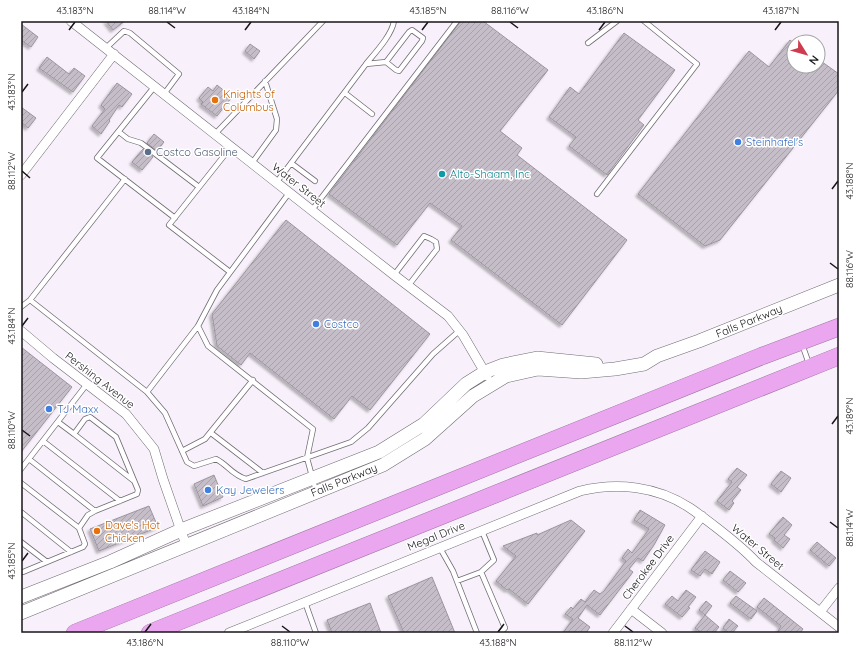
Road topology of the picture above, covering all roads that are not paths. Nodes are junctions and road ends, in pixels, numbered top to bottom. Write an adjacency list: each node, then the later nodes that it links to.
1 (71, 21): 8 (street, Water Street)
2 (323, 21): 12 (lane)
3 (394, 21): 11 (lane)
4 (457, 21): 29 (lane)
5 (617, 21): 7 (lane)
6 (644, 21): 28 (lane)
7 (588, 43)
8 (106, 48): 9 (street, Water Street); 15 (lane)
9 (114, 54): 13 (street, Water Street); 22 (street)
10 (386, 62): 10 (lane); 11 (lane)
11 (366, 64): 14 (lane)
12 (265, 81): 18 (lane); 20 (lane)
13 (155, 86): 15 (street, Water Street); 17 (lane)
14 (345, 92): 16 (lane); 21 (lane)
15 (164, 94): 18 (street, Water Street)
16 (372, 114)
17 (118, 132): 23 (lane); 26 (lane)
18 (215, 134): 19 (street, Water Street)
19 (231, 147): 20 (street, Water Street); 26 (lane)
20 (252, 163): 25 (street, Water Street)
21 (291, 163): 24 (lane); 25 (lane)
22 (21, 175)
23 (125, 180): 30 (lane); 35 (lane)
24 (315, 181)
25 (276, 183): 27 (street, Water Street)
26 (199, 187): 30 (lane)
27 (289, 193): 29 (street, Water Street); 31 (lane)
28 (597, 194)
29 (312, 210): 32 (street, Water Street)
30 (175, 218): 31 (lane)
31 (230, 272): 37 (lane)
32 (394, 275): 34 (street, Water Street); 34 (lane)
33 (839, 285): 42 (street, Falls Parkway)
34 (408, 286): 40 (street, Water Street)
35 (30, 300): 36 (lane); 49 (lane)
36 (21, 307)
37 (198, 326): 46 (lane); 49 (lane)
38 (839, 326): 41 (highway)
39 (21, 331): 47 (street, Pershing Avenue)
40 (459, 331): 45 (street, Water Street); 55 (lane)
41 (800, 341): 44 (lane); 86 (highway)
42 (657, 356): 45 (street, Falls Parkway); 48 (street, Falls Parkway)
43 (839, 356): 44 (highway)
44 (810, 367): 87 (highway)
45 (485, 372): 48 (street, Water Street); 59 (street, Falls Parkway)
46 (253, 380): 51 (lane); 55 (lane)
47 (87, 384): 50 (lane); 69 (street, Pershing Avenue)
48 (492, 384): 62 (street, Falls Parkway)
49 (147, 392): 54 (lane)
50 (58, 422): 52 (lane); 53 (lane)
51 (211, 433): 54 (lane); 58 (lane)
52 (74, 434): 60 (lane); 60 (lane)
53 (43, 441): 56 (lane); 64 (lane)
54 (182, 451): 58 (lane)
55 (307, 458): 58 (lane); 59 (lane)
56 (29, 459): 57 (lane); 65 (lane)
57 (21, 469)
58 (263, 473)
59 (312, 478): 62 (lane); 69 (street, Falls Parkway)
60 (135, 482): 64 (lane)
61 (21, 483): 68 (lane)
62 (316, 492): 72 (street, Falls Parkway)
63 (658, 493): 67 (street, Water Street); 70 (street, Megal Drive)
64 (120, 501): 65 (lane)
65 (95, 511): 68 (lane)
66 (21, 512): 74 (lane)
67 (702, 516): 82 (street, Cherokee Drive); 83 (street, Water Street)
68 (79, 528): 74 (lane)
69 (181, 530): 72 (street, Pershing Avenue); 80 (street, Falls Parkway)
70 (482, 531): 73 (street, Megal Drive); 77 (lane)
71 (21, 542): 75 (lane)
72 (186, 545): 84 (street, Falls Parkway)
73 (440, 548): 78 (lane); 81 (street, Megal Drive)
74 (71, 552): 75 (lane)
75 (47, 562): 76 (lane)
76 (22, 572)
77 (481, 572): 78 (lane); 91 (lane)
78 (457, 581): 90 (lane)
79 (839, 588): 83 (street)
80 (21, 597)
81 (305, 602): 88 (street, Megal Drive); 89 (lane)
82 (631, 609): 92 (street, Cherokee Drive); 93 (street)
83 (820, 612): 85 (street, Water Street)
84 (21, 613)
85 (839, 627)
86 (76, 633)
87 (150, 633)
88 (228, 633)
89 (316, 633)
90 (477, 633)
91 (500, 633)
92 (613, 633)
93 (662, 633)

